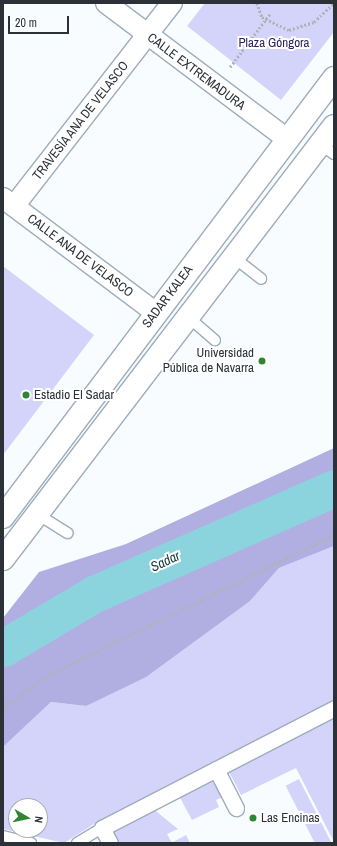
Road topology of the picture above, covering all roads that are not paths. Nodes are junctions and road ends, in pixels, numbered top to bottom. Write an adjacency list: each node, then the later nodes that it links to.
1 (106, 3): 3 (street, CALLE EXTREMADURA)
2 (172, 3): 3 (street)
3 (147, 35): 6 (street, CALLE EXTREMADURA); 8 (street, TRAVESÍA ANA DE VELASCO)
4 (334, 78): 6 (street, SADAR KALEA)
5 (334, 126): 7 (street, SADAR KALEA)
6 (287, 139): 11 (street, SADAR KALEA)
7 (327, 149): 9 (street, SADAR KALEA)
8 (8, 202): 11 (street, CALLE ANA DE VELASCO)
9 (232, 256): 10 (lane); 12 (street, SADAR KALEA)
10 (262, 279)
11 (156, 313): 15 (street, SADAR KALEA)
12 (187, 316): 13 (lane); 14 (street, SADAR KALEA)
13 (215, 340)
14 (37, 514): 16 (lane); 17 (street, SADAR KALEA)
15 (3, 517)
16 (67, 533)
17 (3, 559)
18 (334, 708): 19 (street)
19 (216, 769): 20 (street); 21 (street)
20 (236, 808)
21 (102, 828): 24 (lane); 25 (street)
22 (3, 836): 23 (lane)
23 (31, 843)
24 (77, 843)
25 (110, 843)

